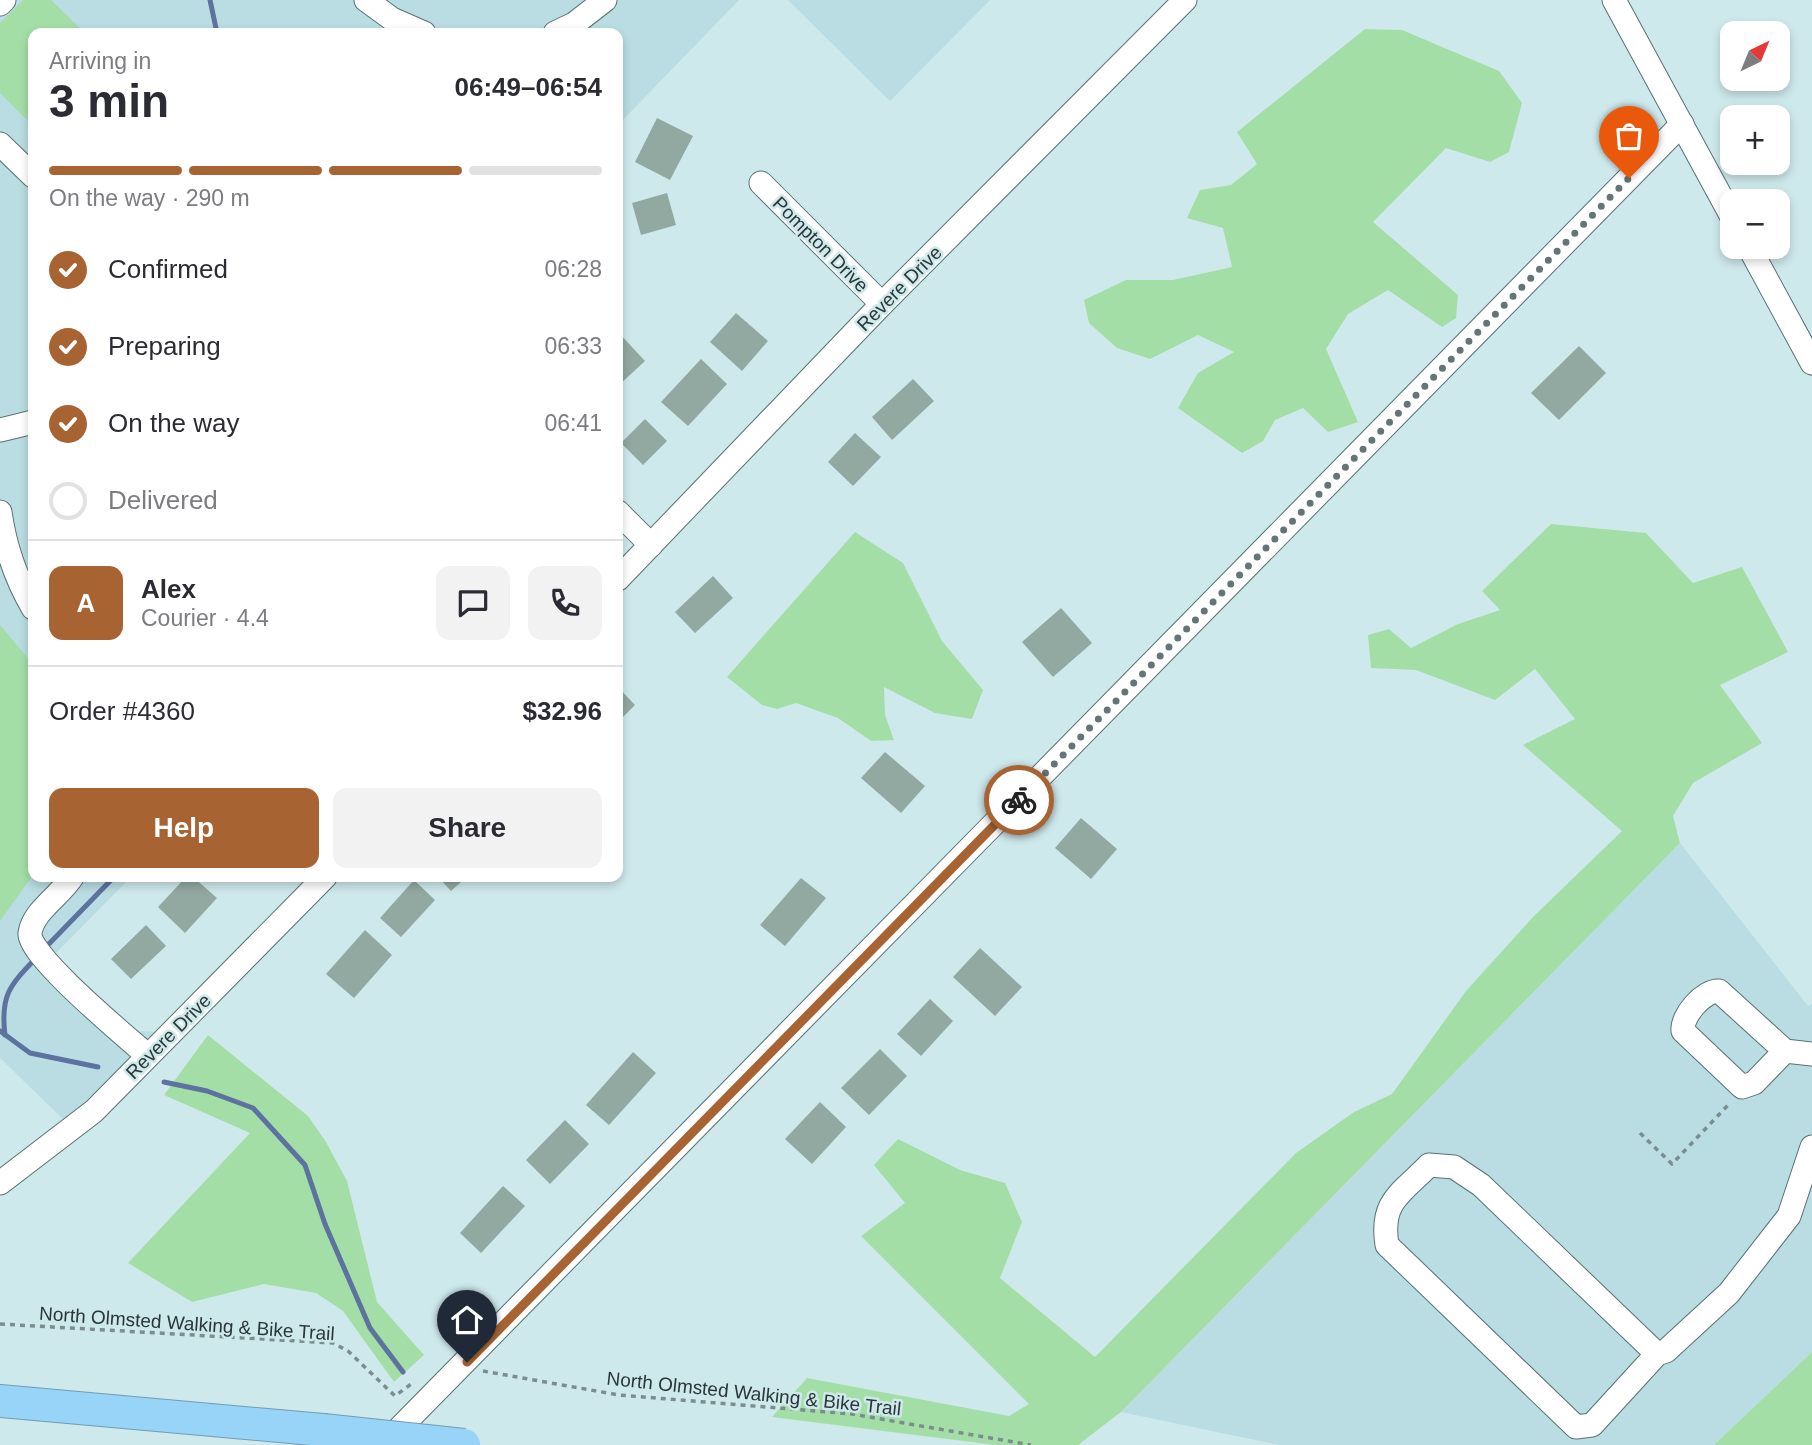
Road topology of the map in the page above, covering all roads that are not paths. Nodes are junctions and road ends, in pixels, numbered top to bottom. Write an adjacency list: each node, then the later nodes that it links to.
1 (366, 0): 5 (street)
2 (605, 0): 6 (street)
3 (1185, 0): 13 (street, Revere Drive)
4 (1614, 0): 7 (street)
5 (413, 28)
6 (563, 28)
7 (1682, 124): 11 (street); 31 (street)
8 (0, 144): 9 (street)
9 (28, 171)
10 (761, 183): 13 (street, Pompton Drive)
11 (1720, 195)
12 (1756, 259): 14 (street)
13 (882, 304): 19 (street, Revere Drive)
14 (1812, 363)
15 (28, 423): 16 (street)
16 (0, 430)
17 (0, 512): 21 (street)
18 (623, 517): 19 (street)
19 (651, 545): 20 (street, Revere Drive)
20 (623, 574)
21 (28, 597)
22 (68, 882): 26 (street)
23 (320, 882): 26 (street, Revere Drive)
24 (1785, 1051): 24 (street); 25 (street)
25 (1812, 1054)
26 (148, 1056): 28 (street, Revere Drive)
27 (1812, 1147): 29 (street)
28 (0, 1183)
29 (1657, 1354): 29 (street)
30 (0, 1401): 32 (highway, bridge)
31 (383, 1445)
32 (464, 1445)

